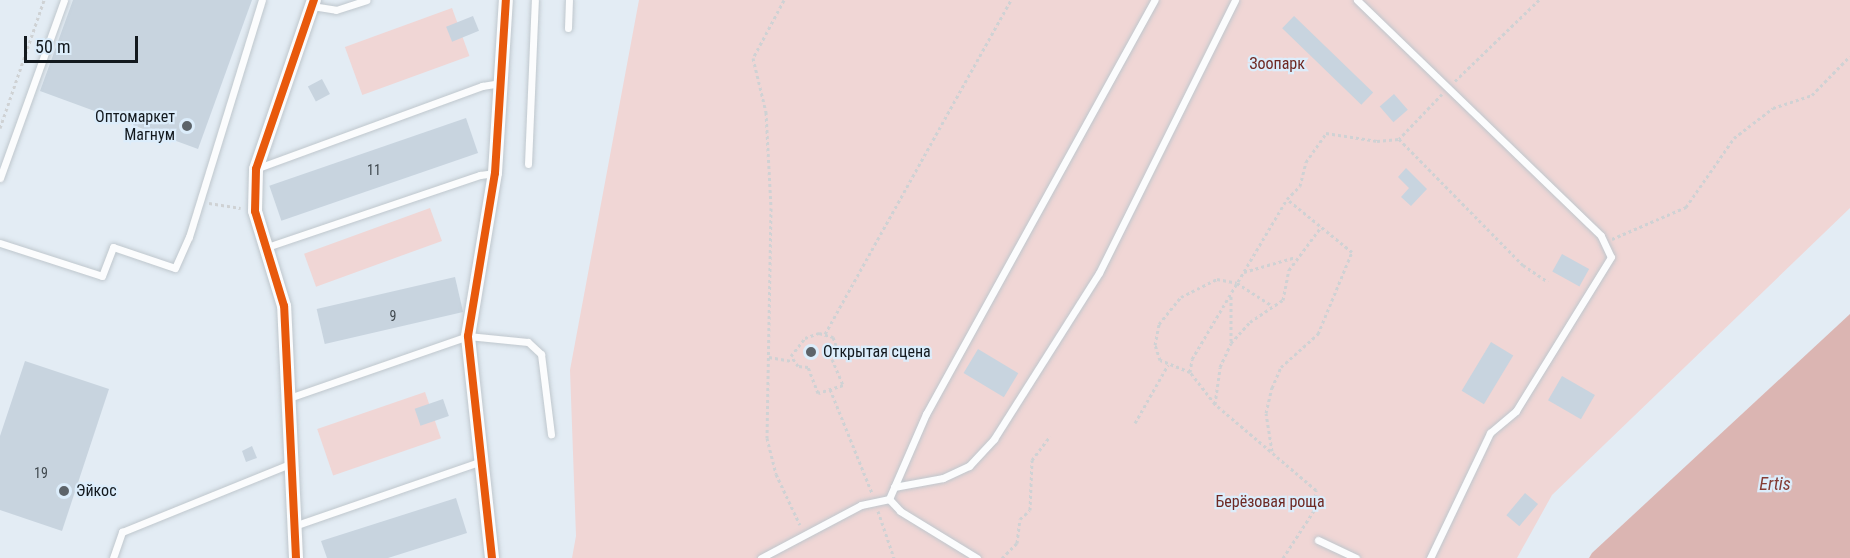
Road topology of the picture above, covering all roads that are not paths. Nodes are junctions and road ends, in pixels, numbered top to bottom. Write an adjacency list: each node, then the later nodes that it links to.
1 (64, 0): 16 (lane)
2 (262, 0): 17 (lane)
3 (366, 0): 10 (lane)
4 (506, 0): 12 (street)
5 (535, 0): 13 (lane)
6 (569, 0): 11 (lane)
7 (1155, 0): 24 (lane)
8 (1235, 0): 24 (lane)
9 (1357, 0): 34 (lane)
10 (313, 3): 14 (street)
11 (568, 28)
12 (501, 83): 14 (lane); 15 (street)
13 (528, 164)
14 (256, 169): 18 (street)
15 (495, 173): 18 (lane); 19 (street)
16 (0, 178)
17 (0, 243)
18 (267, 247): 20 (street)
19 (468, 336): 20 (lane); 21 (lane); 22 (street)
20 (289, 398): 23 (street)
21 (551, 434)
22 (479, 462): 26 (lane); 30 (street)
23 (292, 463): 26 (street); 28 (lane)
24 (894, 487): 25 (lane)
25 (889, 499): 31 (lane); 32 (lane)
26 (294, 526): 29 (street)
27 (1318, 540): 33 (lane)
28 (113, 558)
29 (296, 558)
30 (492, 558)
31 (761, 558)
32 (977, 558)
33 (1356, 558)
34 (1430, 558)

